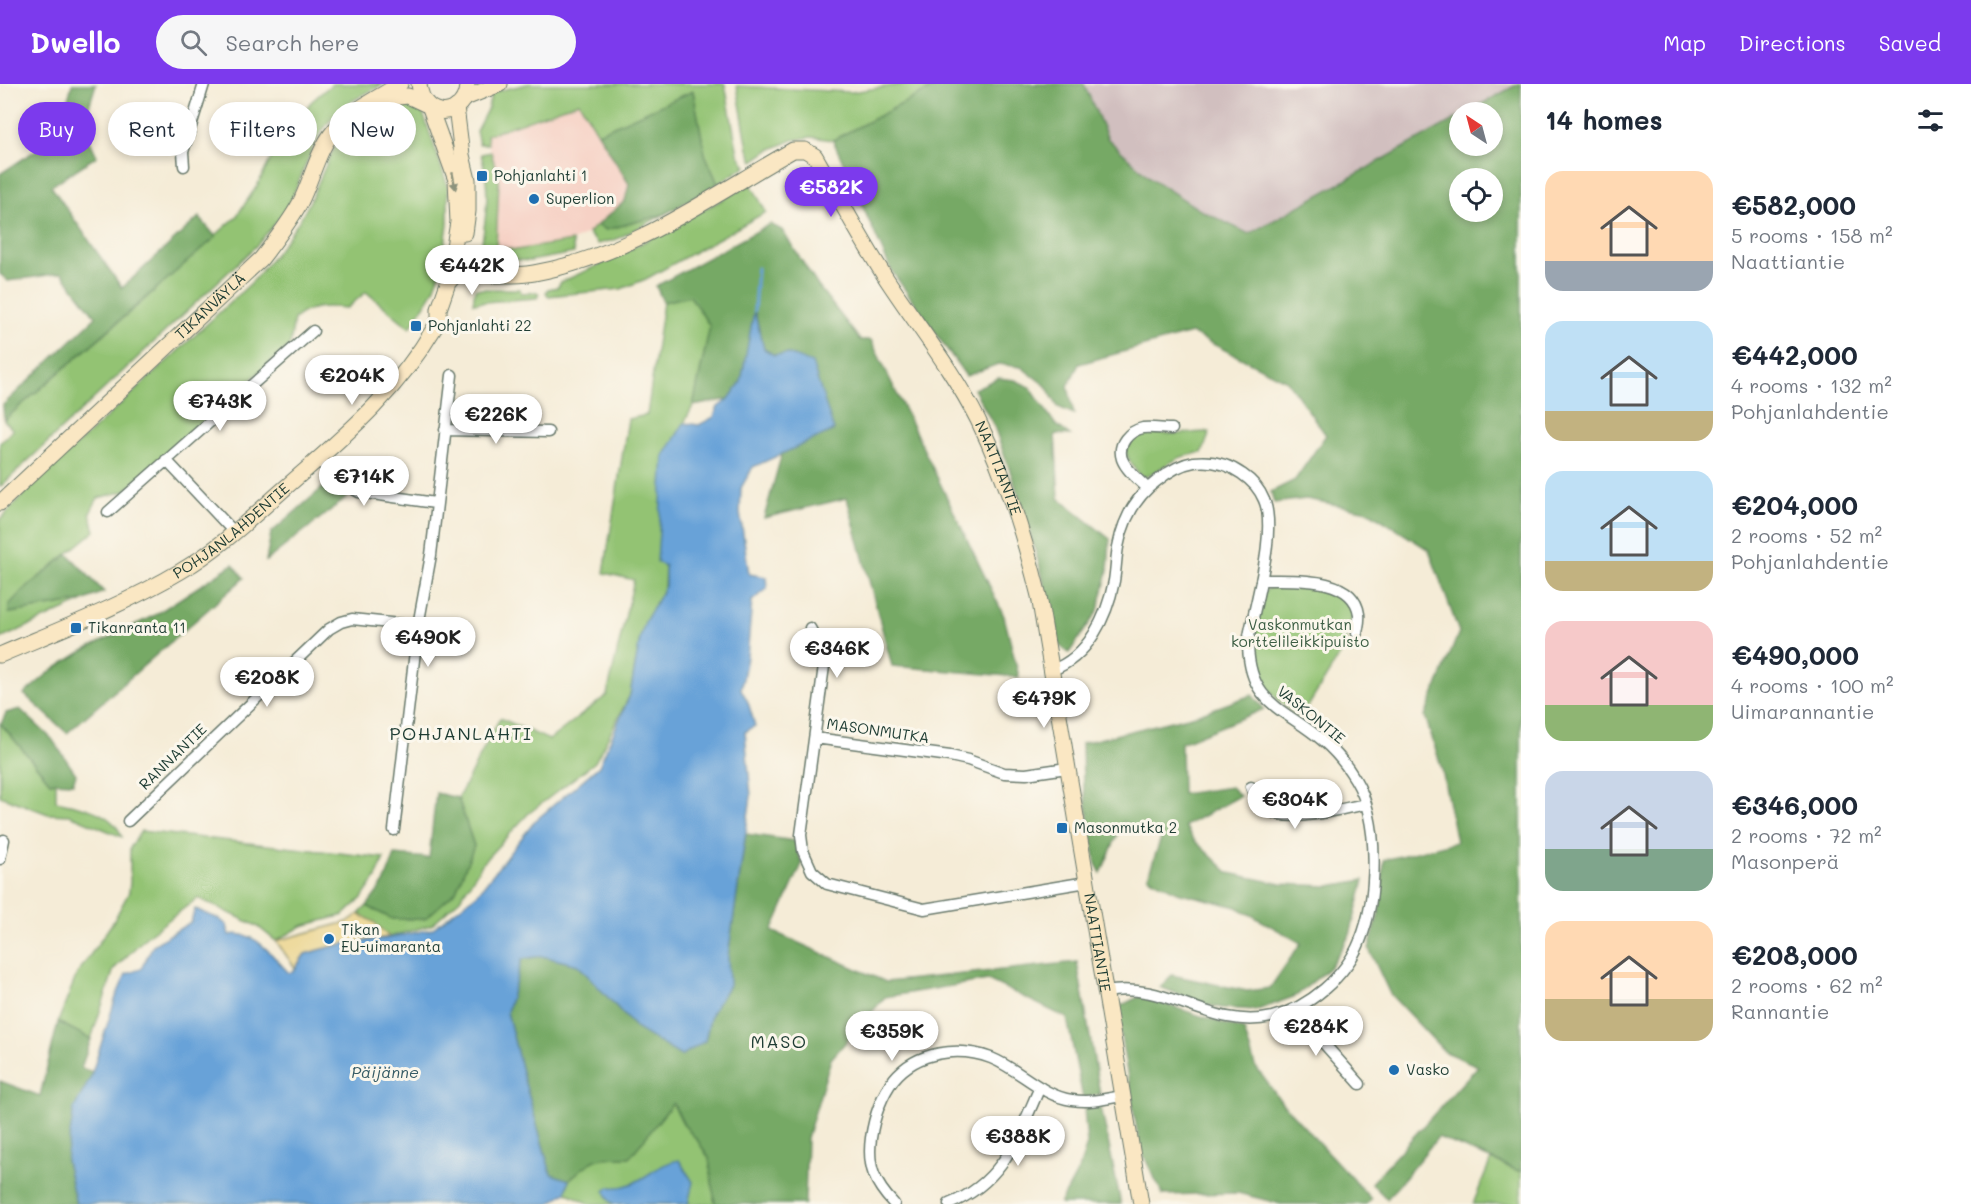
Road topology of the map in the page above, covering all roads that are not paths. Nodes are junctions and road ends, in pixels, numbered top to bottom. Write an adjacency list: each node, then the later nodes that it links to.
1 (204, 84): 8 (street)
2 (400, 84): 6 (street, TIKANVÄYLÄ)
3 (419, 84): 7 (street, POHJANLAHDENTIE)
4 (500, 84): 5 (street, TIKANVÄYLÄ)
5 (463, 96): 7 (street, TIKANVÄYLÄ); 9 (street, POHJANLAHDENTIE)
6 (376, 99): 7 (street, TIKANVÄYLÄ); 20 (street, TIKANVÄYLÄ)
7 (428, 106): 9 (street, POHJANLAHDENTIE, one-way to 9)
8 (184, 166)
9 (457, 255): 10 (street, POHJANLAHDENTIE)
10 (456, 274): 17 (street, POHJANLAHDENTIE); 28 (street, NAATTIANTIE)
11 (313, 331): 16 (street)
12 (452, 375): 14 (street)
13 (1172, 429): 18 (street)
14 (445, 430): 15 (street); 19 (street)
15 (548, 432)
16 (166, 460): 21 (street); 22 (street)
17 (318, 460): 19 (street); 22 (street, POHJANLAHDENTIE)
18 (1146, 488): 23 (street, VASKONTIE); 28 (street, VASKONTIE)
19 (435, 503): 24 (street)
20 (0, 505)
21 (108, 512)
22 (235, 532): 27 (street, POHJANLAHDENTIE)
23 (1261, 580): 26 (street); 32 (street, VASKONTIE)
24 (418, 626): 33 (street, RANNANTIE); 34 (street)
25 (810, 628): 29 (street)
26 (1357, 633)
27 (0, 655)
28 (1052, 670): 30 (street, NAATTIANTIE)
29 (815, 738): 30 (street, MASONMUTKA); 37 (street, MASONMUTKA)
30 (1067, 768): 37 (street, NAATTIANTIE)
31 (1251, 787): 32 (street)
32 (1366, 804): 39 (street, VASKONTIE)
33 (128, 821)
34 (394, 830)
35 (4, 840): 36 (street)
36 (0, 859)
37 (1087, 882): 38 (street, NAATTIANTIE)
38 (1106, 992): 39 (street, VASKONTIE); 42 (street, NAATTIANTIE)
39 (1294, 1010): 40 (street)
40 (1360, 1084)
41 (1040, 1087): 42 (street); 43 (street); 44 (street)
42 (1122, 1096): 45 (street, NAATTIANTIE)
43 (894, 1204)
44 (949, 1204)
45 (1140, 1204)

